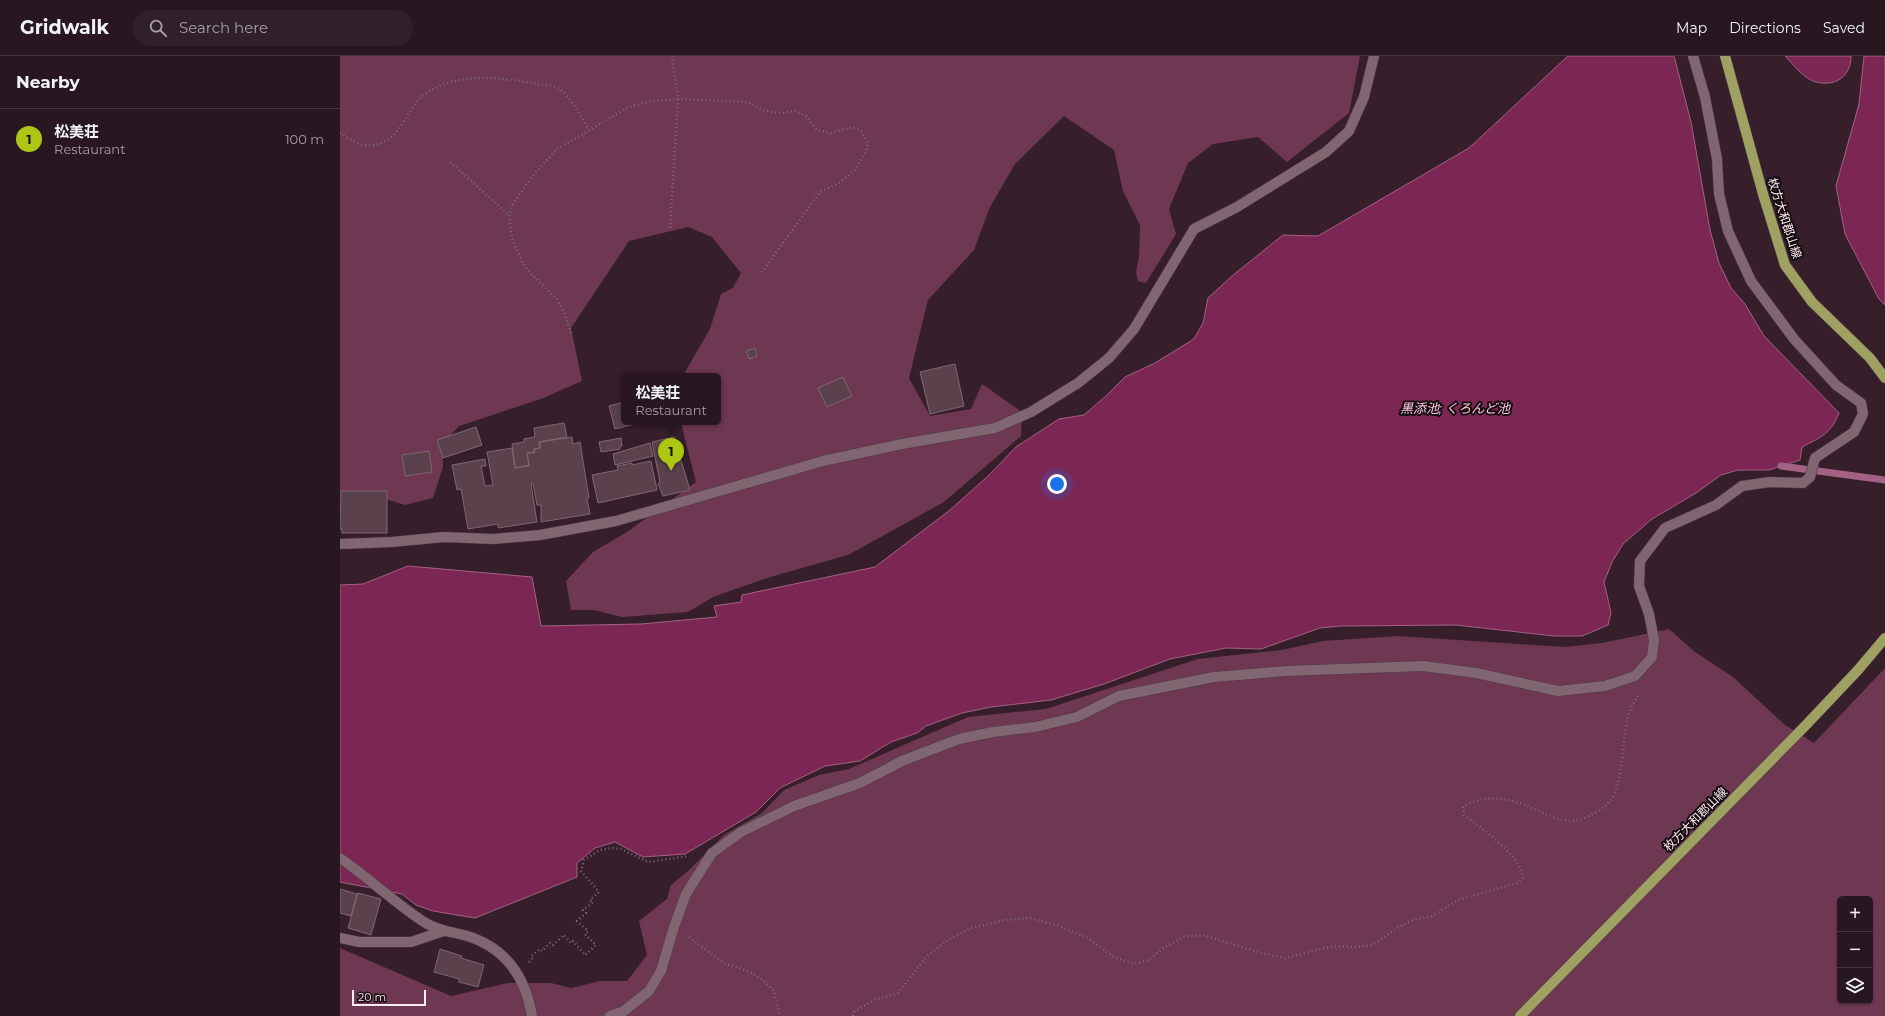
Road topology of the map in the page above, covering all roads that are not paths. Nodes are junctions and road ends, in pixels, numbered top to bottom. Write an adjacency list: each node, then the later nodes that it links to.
1 (1374, 56): 5 (street)
2 (1693, 56): 11 (street)
3 (1724, 56): 4 (main road, 枚方大和郡山線)
4 (1885, 378)
5 (340, 544)
6 (1885, 638): 12 (main road, 枚方大和郡山線)
7 (340, 858): 8 (street)
8 (444, 931): 9 (street); 10 (street)
9 (340, 938)
10 (532, 1016)
11 (610, 1016)
12 (1520, 1016)

